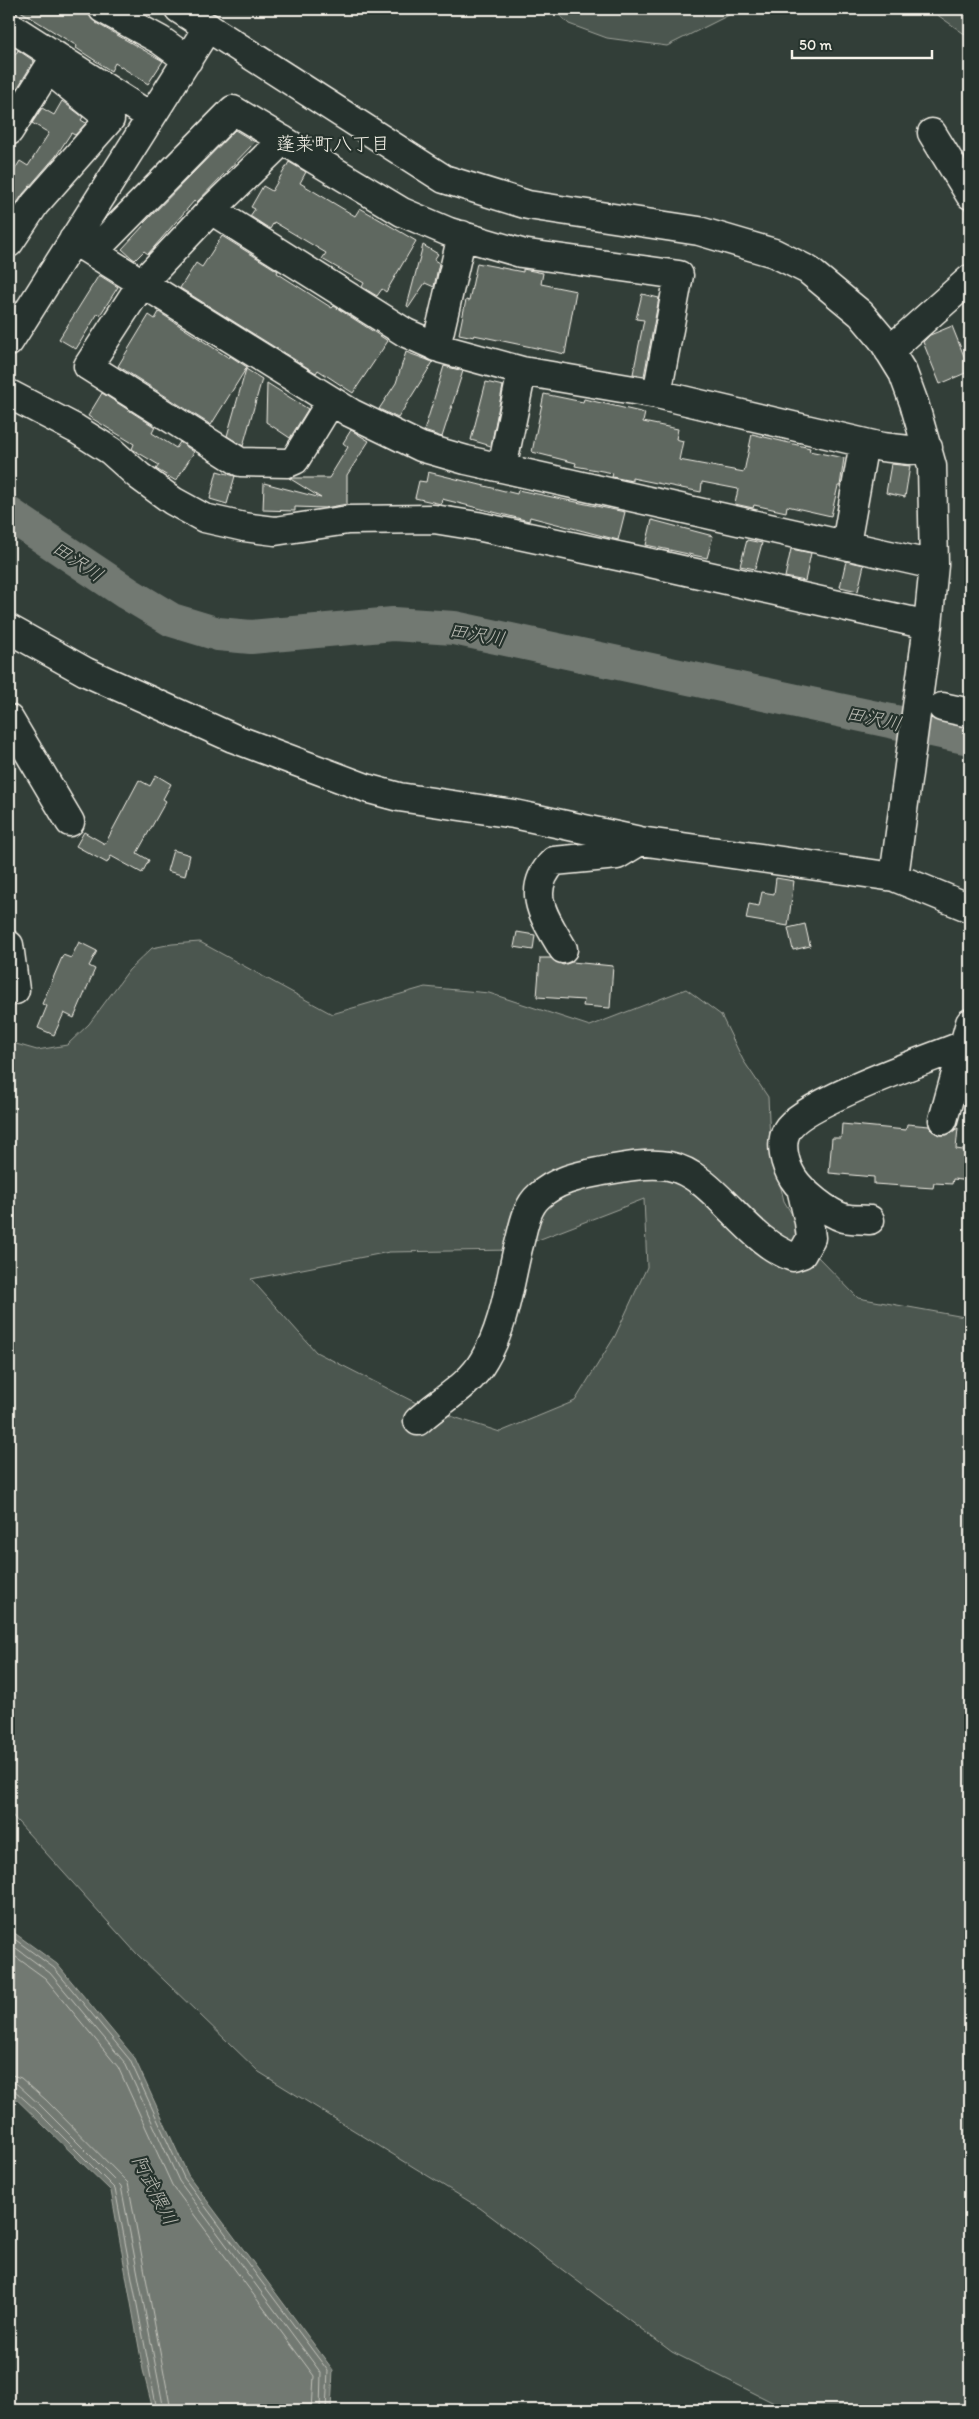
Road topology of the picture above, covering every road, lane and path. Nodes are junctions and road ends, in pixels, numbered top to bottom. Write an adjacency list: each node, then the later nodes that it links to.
1 (103, 9): 5 (street)
2 (179, 9): 4 (street)
3 (9, 26): 6 (street)
4 (208, 27): 5 (street); 20 (street)
5 (188, 60): 7 (street)
6 (52, 62): 7 (street); 8 (street); 14 (street)
7 (151, 117): 15 (street)
8 (9, 131)
9 (932, 133): 11 (street)
10 (283, 140): 12 (street); 13 (street); 15 (street)
11 (970, 195)
12 (211, 210): 17 (street); 19 (street)
13 (462, 235): 19 (street); 23 (street)
14 (9, 243)
15 (83, 246): 17 (street); 18 (street)
16 (970, 279): 20 (street)
17 (142, 283): 24 (street); 24 (street)
18 (9, 342)
19 (436, 347): 21 (street)
20 (890, 351): 26 (street)
21 (522, 372): 23 (street); 27 (street)
22 (9, 394): 30 (street)
23 (657, 394): 25 (street)
24 (331, 401): 27 (street)
25 (864, 443): 26 (street); 28 (street)
26 (928, 448): 29 (street)
27 (502, 468): 28 (street)
28 (846, 544): 29 (street)
29 (934, 565): 30 (street)
30 (928, 625): 37 (street)
31 (9, 628): 36 (street)
32 (942, 707): 33 (street)
33 (970, 714)
34 (9, 719): 35 (street)
35 (70, 822)
36 (640, 841): 37 (street); 40 (street)
37 (894, 877): 38 (street)
38 (970, 908)
39 (9, 945): 41 (street)
40 (563, 949)
41 (15, 990)
42 (967, 1034): 43 (street); 44 (street)
43 (943, 1120)
44 (801, 1188): 45 (street); 46 (street)
45 (870, 1220)
46 (418, 1422)

